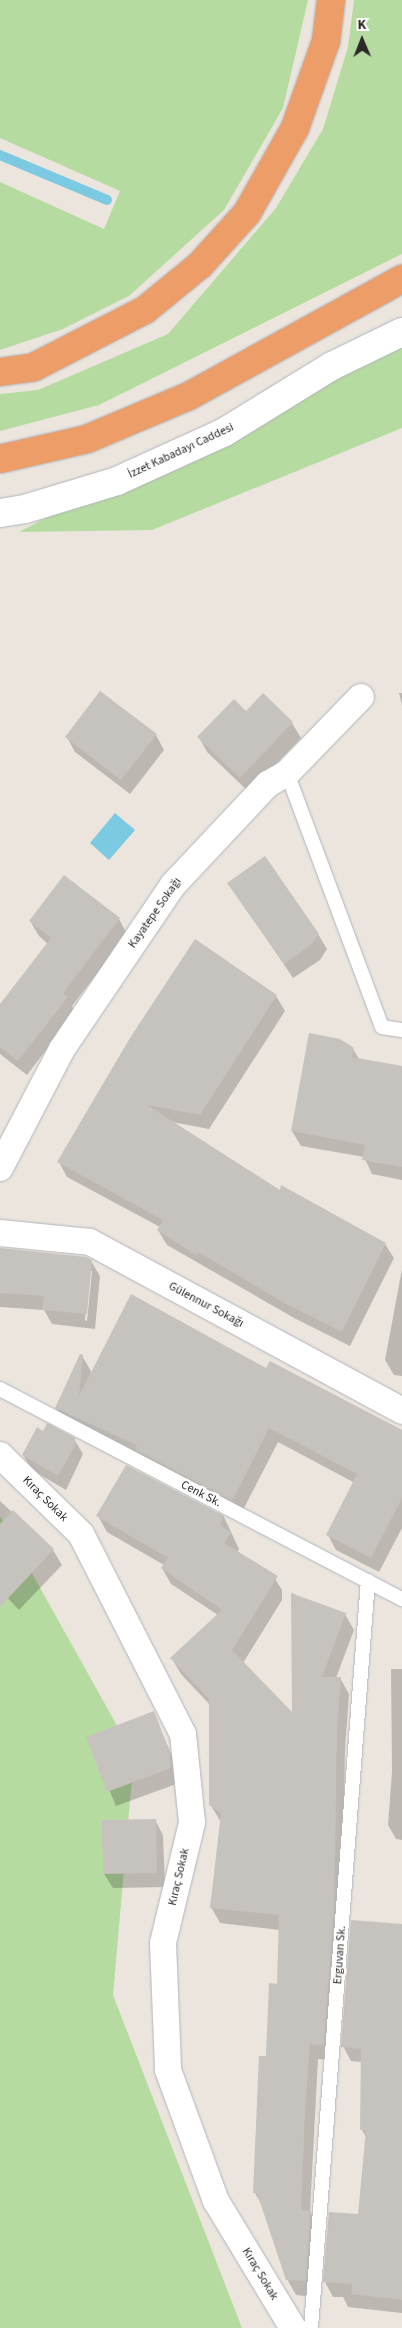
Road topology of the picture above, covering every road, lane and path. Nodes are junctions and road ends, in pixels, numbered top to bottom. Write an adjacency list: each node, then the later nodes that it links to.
1 (331, 0): 4 (highway)
2 (402, 280): 5 (highway)
3 (402, 332): 6 (street, İzzet Kabadayı Caddesi)
4 (0, 372)
5 (0, 459)
6 (0, 513)
7 (361, 697): 8 (street, Kayatepe Sokağı)
8 (287, 772): 9 (lane); 10 (street, Kayatepe Sokağı)
9 (402, 1030)
10 (0, 1168)
11 (0, 1233): 13 (street, Gülennur Sokağı)
12 (0, 1389): 15 (lane, Cenk Sk.)
13 (402, 1411)
14 (0, 1455): 17 (street, Kıraç Sokak)
15 (368, 1581): 16 (lane, Cenk Sk.); 18 (lane, Erguvan Sk.)
16 (402, 1599)
17 (293, 2328)
18 (311, 2328)

